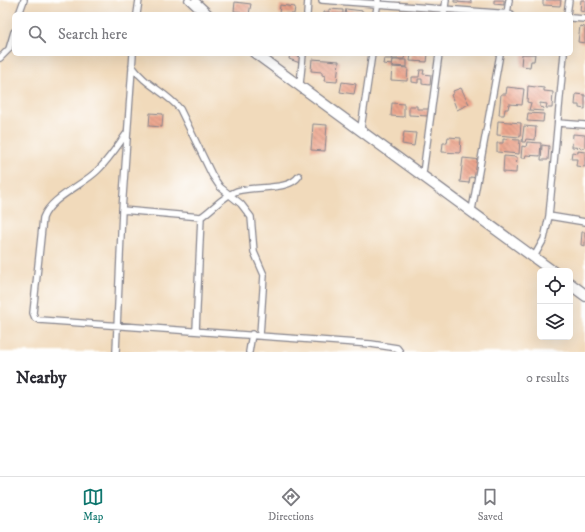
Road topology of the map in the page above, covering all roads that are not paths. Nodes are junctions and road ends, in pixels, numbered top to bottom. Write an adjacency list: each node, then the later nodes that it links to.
1 (24, 0): 11 (street)
2 (139, 0): 12 (street)
3 (188, 0): 13 (street)
4 (195, 0): 14 (street)
5 (308, 0): 15 (street)
6 (322, 0): 10 (street)
7 (446, 0): 17 (street)
8 (509, 0): 18 (street)
9 (569, 0): 19 (street)
10 (377, 2): 16 (street); 17 (street)
11 (20, 12)
12 (137, 12)
13 (201, 12)
14 (208, 12)
15 (307, 12)
16 (376, 12)
17 (444, 12)
18 (508, 12)
19 (568, 12)
20 (573, 18): 21 (street)
21 (585, 19)
22 (12, 39): 31 (street)
23 (133, 56): 32 (street)
24 (256, 56): 46 (street)
25 (262, 56): 33 (street)
26 (303, 56): 33 (street)
27 (372, 56): 36 (street)
28 (439, 56): 38 (street)
29 (500, 56): 42 (street)
30 (564, 56): 34 (street)
31 (0, 58)
32 (132, 66): 37 (street); 40 (street)
33 (300, 84): 36 (street)
34 (558, 123): 35 (street); 43 (street)
35 (585, 125)
36 (361, 128): 38 (street)
37 (127, 133): 41 (street); 54 (street)
38 (423, 173): 42 (street)
39 (299, 176): 40 (street)
40 (228, 195): 44 (street); 57 (street)
41 (122, 210): 44 (street); 54 (street)
42 (472, 210): 46 (street)
43 (549, 216): 45 (street); 47 (street)
44 (201, 217): 55 (street)
45 (585, 222)
46 (495, 229): 47 (street); 48 (street)
47 (535, 255): 49 (street)
48 (545, 268)
49 (552, 268)
50 (573, 283): 52 (street)
51 (573, 288): 53 (street)
52 (585, 292)
53 (585, 298)
54 (116, 325): 55 (street); 58 (street)
55 (196, 331): 56 (street)
56 (252, 334): 57 (street); 59 (street)
57 (260, 335): 60 (street)
58 (116, 352)
59 (250, 352)
60 (400, 352)

